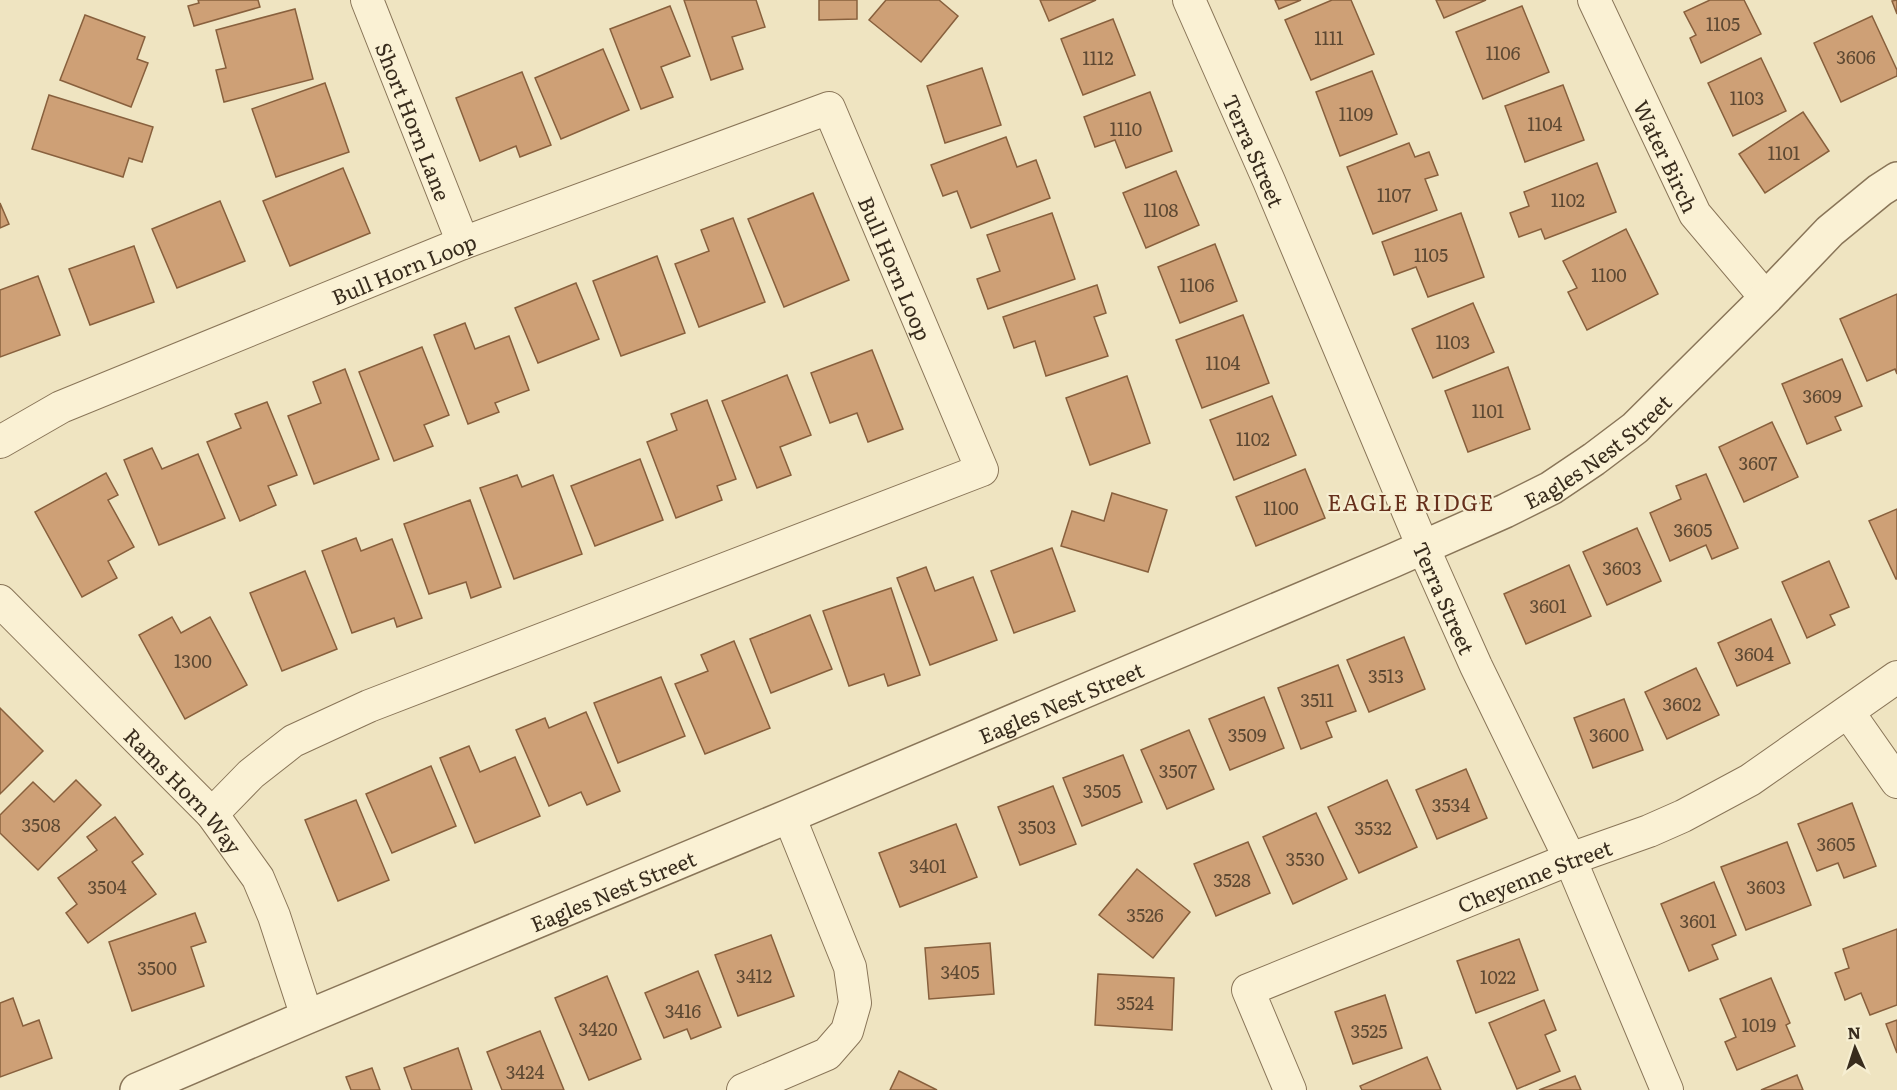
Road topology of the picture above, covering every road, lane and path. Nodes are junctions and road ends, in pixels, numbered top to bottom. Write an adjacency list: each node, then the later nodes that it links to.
1 (367, 0): 5 (street, Short Horn Lane)
2 (1189, 0): 8 (street, Terra Street)
3 (1594, 0): 6 (street, Water Birch)
4 (1897, 179): 6 (street, Eagles Nest Street)
5 (463, 243): 7 (street, Bull Horn Loop); 13 (street, Bull Horn Loop)
6 (1766, 298): 8 (street, Eagles Nest Street)
7 (0, 442)
8 (1423, 547): 14 (street, Eagles Nest Street); 15 (street, Terra Street)
9 (0, 601): 13 (street, Rams Horn Way)
10 (1897, 677): 11 (street, Cheyenne Street)
11 (1848, 712): 12 (street); 15 (street, Cheyenne Street)
12 (1897, 782)
13 (212, 814): 16 (street, Rams Horn Way)
14 (789, 816): 16 (street, Eagles Nest Street); 18 (street)
15 (1570, 859): 19 (street, Cheyenne Street); 20 (street, Terra Street)
16 (307, 1017): 17 (street, Eagles Nest Street)
17 (137, 1090)
18 (743, 1090)
19 (1290, 1090)
20 (1667, 1090)

